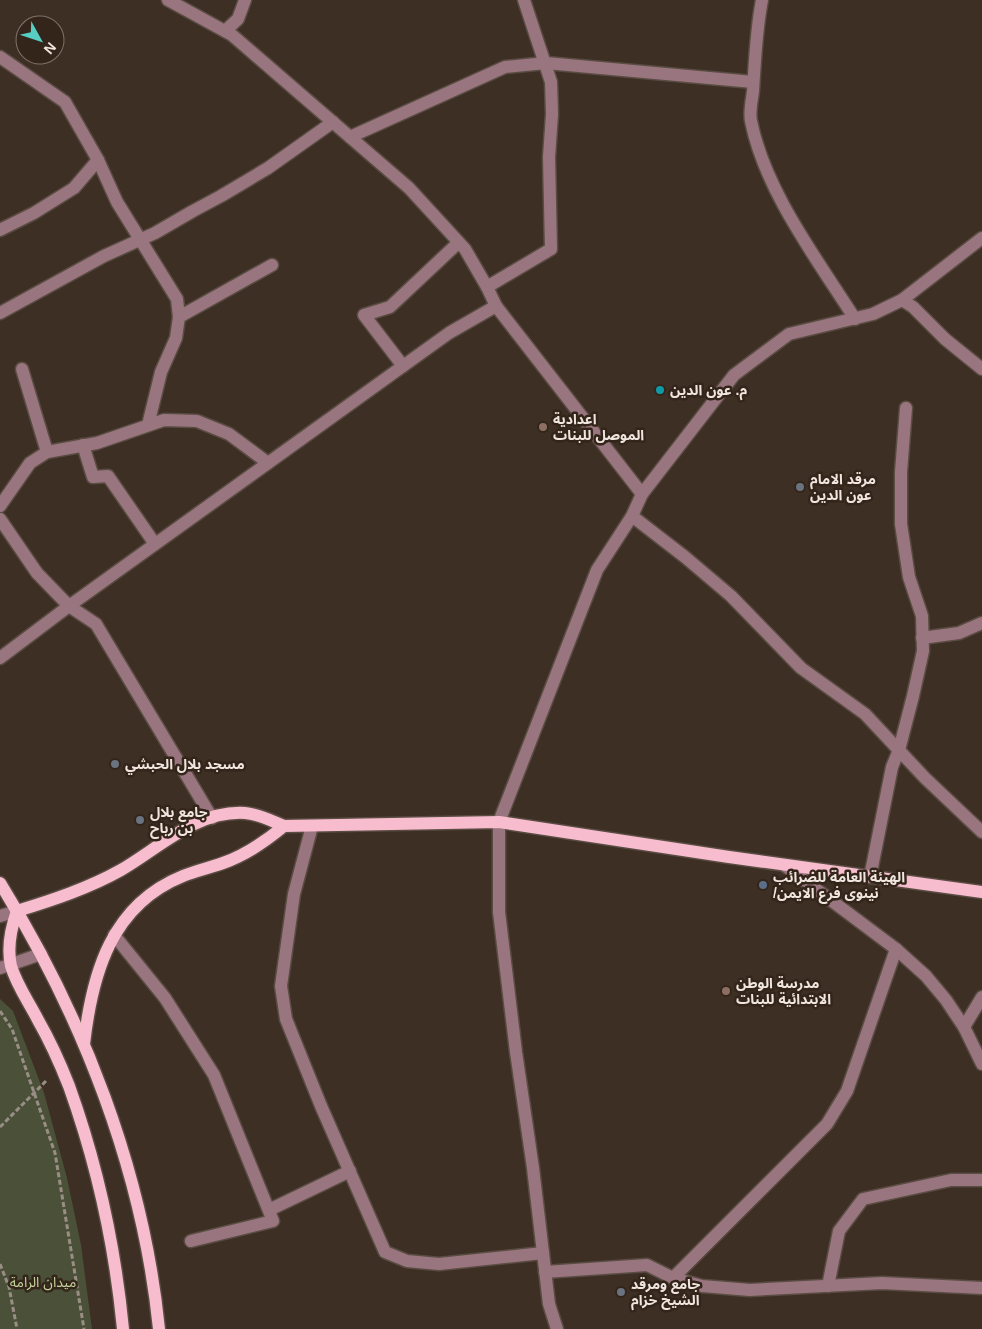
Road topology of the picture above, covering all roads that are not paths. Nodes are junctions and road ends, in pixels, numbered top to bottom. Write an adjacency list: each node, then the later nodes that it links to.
1 (168, 0): 5 (street)
2 (245, 0): 5 (street)
3 (524, 0): 7 (street)
4 (762, 0): 8 (street)
5 (224, 31): 9 (street)
6 (0, 57): 11 (street)
7 (546, 63): 8 (street); 10 (street); 17 (street)
8 (753, 82): 22 (street)
9 (333, 122): 10 (street); 14 (street)
10 (350, 137): 15 (street)
11 (98, 160): 12 (street); 14 (street)
12 (0, 230)
13 (982, 238): 18 (street)
14 (141, 240): 20 (street); 21 (street)
15 (458, 243): 17 (street); 23 (street)
16 (272, 265): 21 (street)
17 (487, 287): 19 (street)
18 (902, 300): 22 (street); 25 (street)
19 (496, 306): 23 (street); 31 (street)
20 (0, 313)
21 (179, 317): 27 (street)
22 (855, 319): 31 (street)
23 (403, 366): 30 (street)
24 (22, 369): 29 (street)
25 (982, 369)
26 (906, 408): 38 (street)
27 (148, 426): 28 (street); 30 (street)
28 (83, 446): 29 (street); 35 (street)
29 (47, 452): 32 (street)
30 (268, 463): 35 (street)
31 (642, 494): 33 (street)
32 (0, 506)
33 (632, 516): 40 (street); 42 (street)
34 (0, 519): 36 (street)
35 (155, 544): 36 (street)
36 (69, 606): 39 (street); 41 (street)
37 (982, 623): 38 (street)
38 (922, 638): 40 (street)
39 (0, 658)
40 (899, 750): 45 (street); 47 (street)
41 (212, 818): 43 (main road); 50 (main road)
42 (499, 822): 44 (main road); 46 (main road); 64 (street)
43 (284, 826): 44 (main road); 52 (main road)
44 (312, 826): 60 (street)
45 (982, 832)
46 (784, 865): 47 (main road); 53 (street)
47 (870, 877): 49 (main road)
48 (0, 883): 50 (main road)
49 (982, 892)
50 (17, 911): 51 (street); 54 (main road); 55 (main road)
51 (0, 916)
52 (114, 935): 58 (main road); 62 (street)
53 (896, 949): 57 (street); 66 (street)
54 (41, 954): 55 (street); 58 (main road)
55 (5, 966): 69 (main road)
56 (982, 997): 57 (street)
57 (964, 1027): 59 (street)
58 (84, 1044): 70 (main road)
59 (982, 1064)
60 (350, 1172): 62 (street); 64 (street)
61 (982, 1180): 67 (street)
62 (269, 1210): 63 (street)
63 (191, 1241)
64 (543, 1253): 65 (street)
65 (545, 1272): 66 (street); 71 (street)
66 (672, 1278): 67 (street)
67 (828, 1286): 68 (street)
68 (982, 1288)
69 (122, 1329)
70 (159, 1329)
71 (557, 1329)

